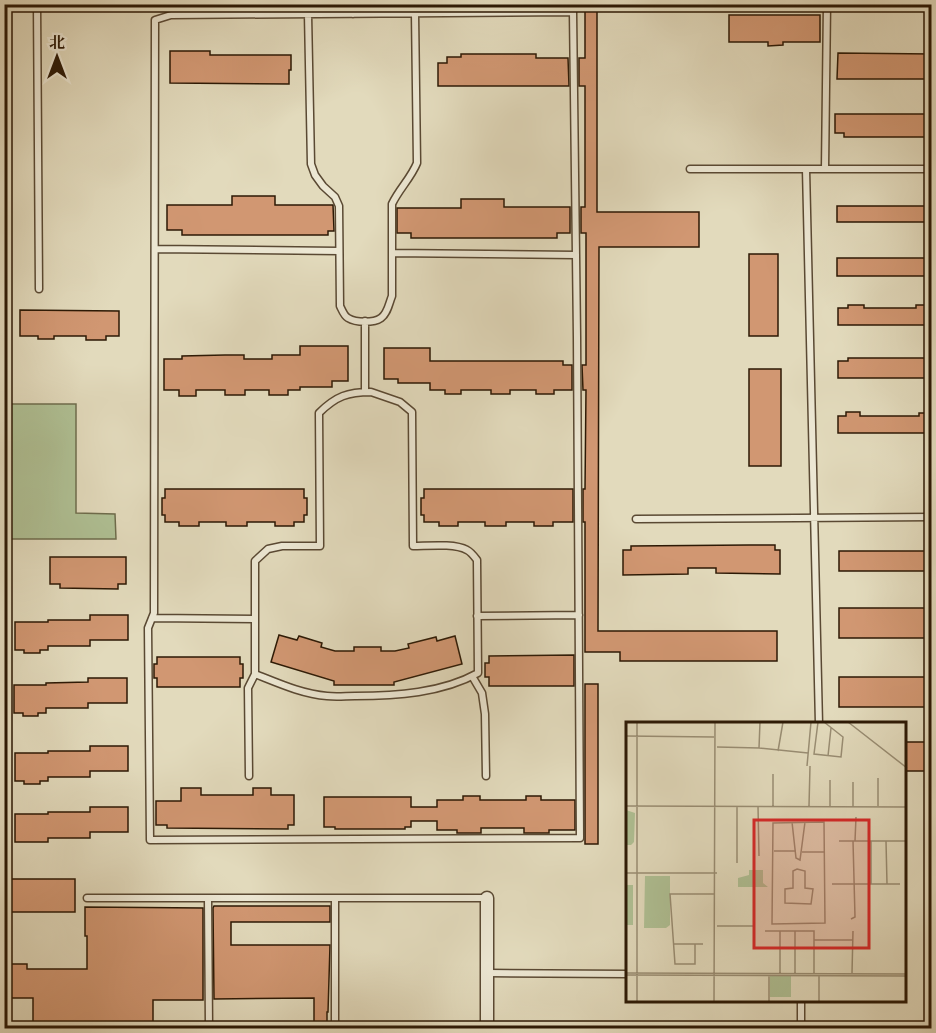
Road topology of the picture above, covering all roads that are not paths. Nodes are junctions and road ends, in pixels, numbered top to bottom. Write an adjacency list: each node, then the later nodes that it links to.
1 (37, 4): 17 (lane)
2 (353, 4): 8 (lane)
3 (390, 4): 5 (lane)
4 (827, 4): 11 (lane)
5 (390, 13): 6 (lane); 8 (lane)
6 (415, 13): 15 (lane); 16 (lane)
7 (308, 14): 8 (lane); 13 (lane); 14 (lane)
8 (353, 14)
9 (690, 169): 10 (lane)
10 (806, 169): 11 (lane); 21 (lane)
11 (825, 169): 12 (lane)
12 (932, 169)
13 (154, 249): 14 (lane); 25 (lane)
14 (339, 251): 18 (lane)
15 (392, 253): 16 (lane); 18 (lane)
16 (576, 255): 24 (lane)
17 (39, 289)
18 (365, 321): 19 (lane)
19 (365, 392): 23 (lane); 26 (lane)
20 (932, 517): 21 (lane)
21 (814, 518): 22 (lane); 29 (lane)
22 (636, 519)
23 (477, 615): 24 (lane); 28 (lane)
24 (579, 615): 25 (lane)
25 (152, 618): 26 (lane)
26 (255, 619): 27 (lane)
27 (255, 674): 28 (lane); 30 (lane)
28 (472, 676): 31 (lane)
29 (819, 722)
30 (249, 776)
31 (486, 776)
32 (87, 898): 33 (lane)
33 (208, 898): 34 (lane); 39 (lane)
34 (335, 898): 35 (lane); 40 (lane)
35 (487, 898): 36 (street)
36 (487, 973): 37 (lane); 41 (street)
37 (626, 974)
38 (801, 1003): 42 (lane)
39 (209, 1029)
40 (335, 1029)
41 (487, 1029)
42 (801, 1029)

